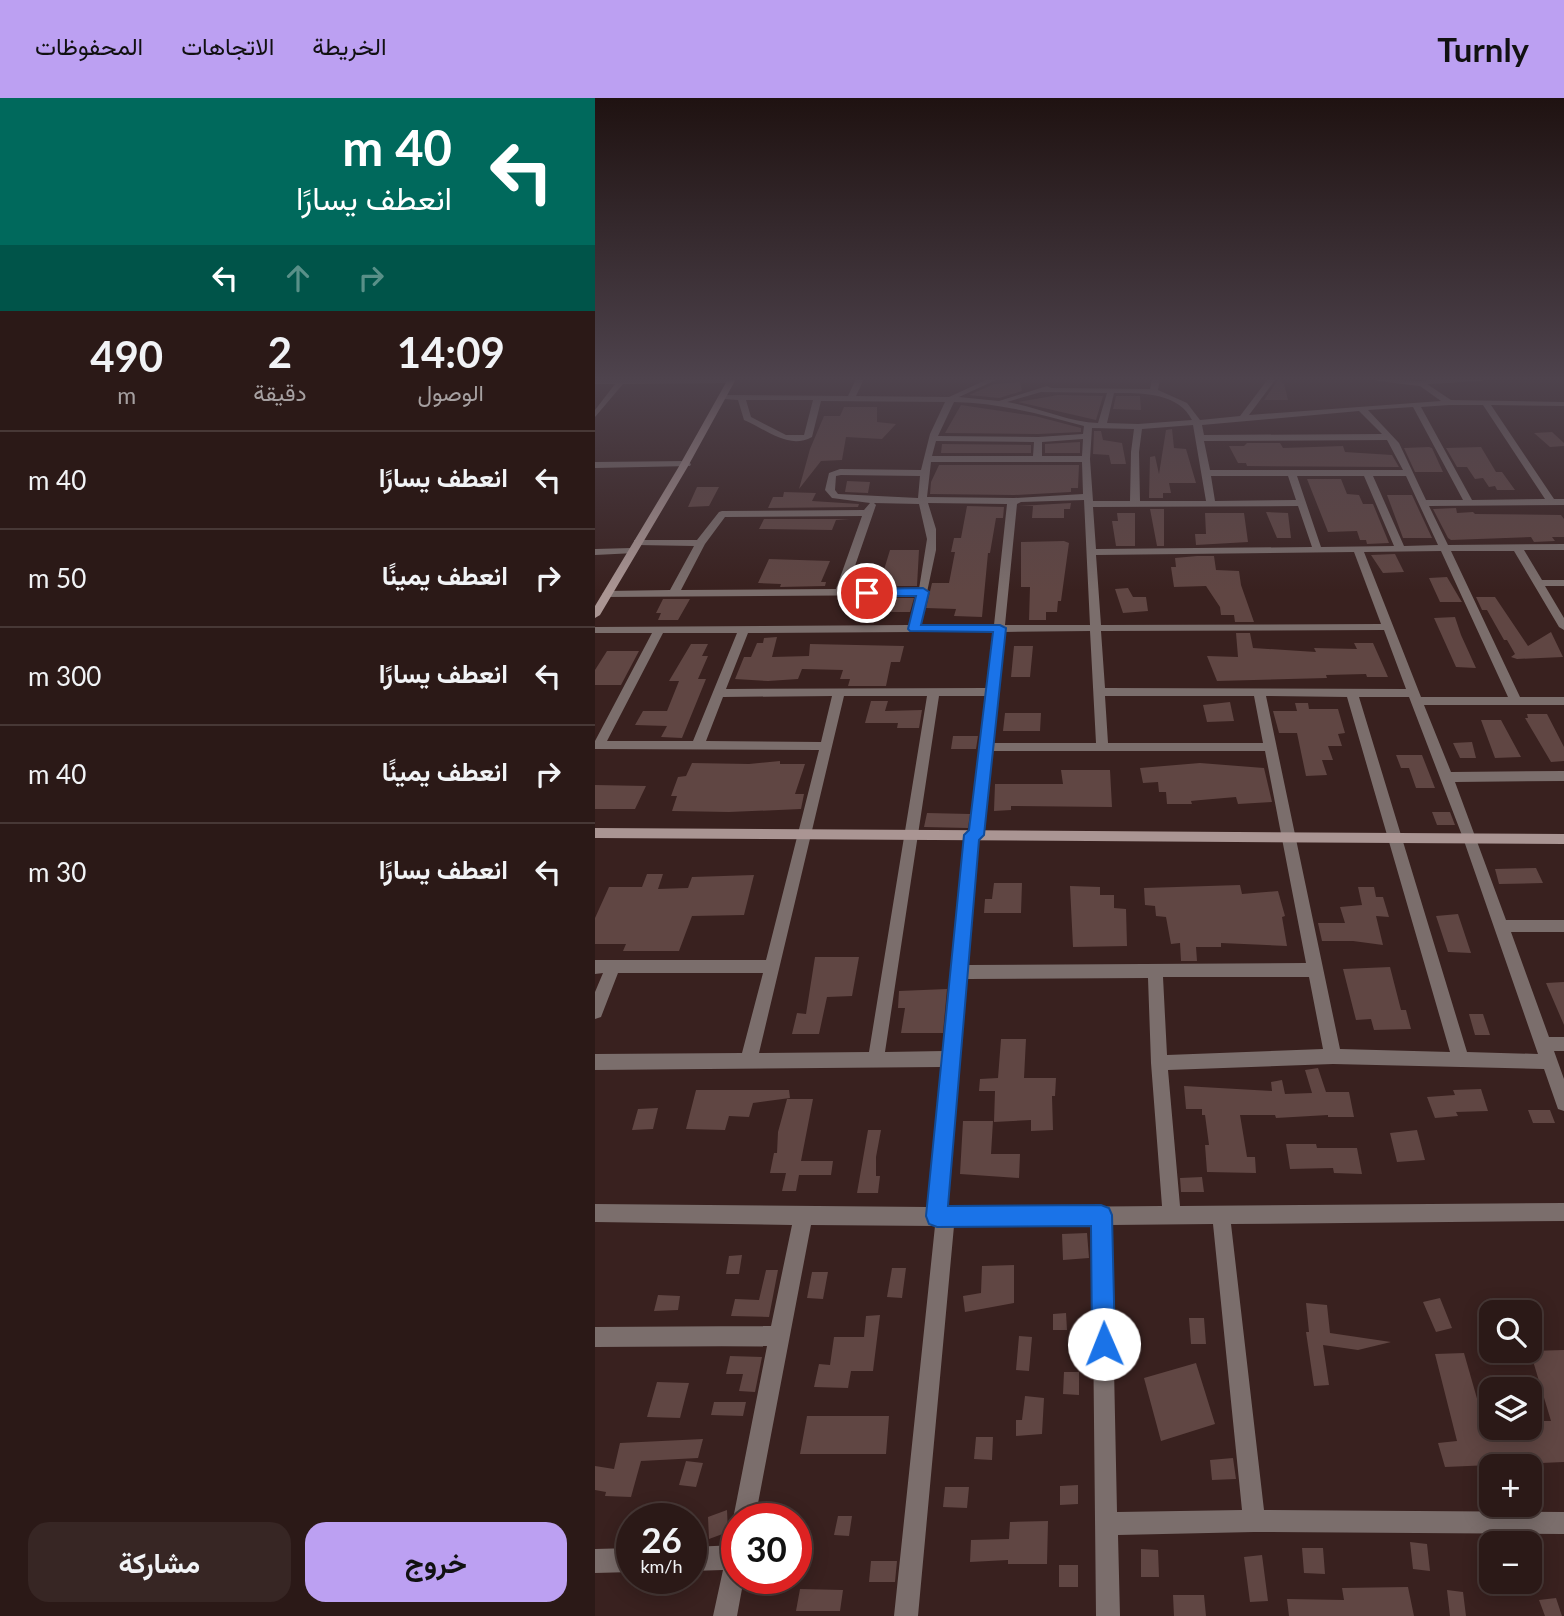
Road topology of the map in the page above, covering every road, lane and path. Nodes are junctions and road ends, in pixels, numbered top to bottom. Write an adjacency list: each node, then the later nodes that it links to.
1 (695, 450): 13 (street)
2 (930, 450): 10 (street)
3 (1038, 450): 12 (street)
4 (1086, 450): 11 (street)
5 (1135, 450): 31 (street)
6 (1202, 450): 19 (street)
7 (1396, 450): 18 (street)
8 (1441, 450): 30 (street)
9 (1517, 450): 25 (street)
10 (927, 459): 12 (street); 15 (street)
11 (1086, 459): 12 (street); 24 (street)
12 (1037, 460)
13 (687, 464): 14 (street); 34 (street)
14 (599, 465): 20 (street)
15 (925, 473): 21 (street); 22 (street)
16 (1292, 473): 17 (street); 19 (street); 28 (street)
17 (1367, 473): 18 (street); 39 (street)
18 (1408, 473): 29 (street)
19 (1205, 474): 27 (street)
20 (595, 475)
21 (872, 500): 22 (street); 32 (street)
22 (923, 500): 23 (street); 45 (street)
23 (1014, 501): 24 (street); 52 (street)
24 (1088, 501): 31 (street); 42 (street)
25 (1551, 502): 26 (street); 30 (street)
26 (1564, 502)
27 (1212, 503): 28 (street); 31 (street)
28 (1302, 503): 41 (street)
29 (1422, 503): 30 (street); 37 (street)
30 (1469, 503)
31 (1135, 504)
32 (868, 513): 33 (street); 47 (street)
33 (701, 543): 34 (street); 46 (street)
34 (634, 547): 40 (street); 48 (street)
35 (1564, 547): 36 (street)
36 (1518, 548): 37 (street); 43 (street)
37 (1443, 549): 39 (street); 66 (street)
38 (1358, 550): 39 (street); 41 (street); 50 (street)
39 (1401, 550)
40 (595, 551)
41 (1318, 551): 42 (street)
42 (1091, 552): 53 (street)
43 (1538, 583): 44 (street); 51 (street)
44 (1564, 583)
45 (923, 592): 47 (street); 55 (street)
46 (674, 593): 47 (street); 48 (street)
47 (840, 593)
48 (602, 599): 49 (street)
49 (595, 615)
50 (1388, 627): 53 (street); 65 (street)
51 (1564, 627)
52 (1000, 628): 53 (street); 55 (street); 59 (street)
53 (1095, 628): 60 (street)
54 (744, 629): 55 (street); 57 (street); 61 (street)
55 (914, 629)
56 (595, 630): 57 (street)
57 (659, 630): 68 (street)
58 (934, 692): 59 (street); 62 (street); 78 (street)
59 (991, 692): 72 (street)
60 (1098, 692): 63 (street); 71 (street)
61 (718, 693): 62 (street); 69 (street)
62 (839, 693): 70 (street)
63 (1259, 693): 64 (street); 73 (street)
64 (1352, 693): 65 (street); 81 (street)
65 (1415, 697): 66 (street); 75 (street)
66 (1516, 701): 67 (street)
67 (1564, 701)
68 (597, 745): 69 (street)
69 (698, 745): 70 (street)
70 (826, 746): 77 (street)
71 (1102, 746): 72 (street); 73 (street)
72 (985, 747): 79 (street)
73 (1270, 747): 80 (street)
74 (1564, 776): 75 (street)
75 (1446, 777): 82 (street)
76 (595, 833): 77 (street)
77 (804, 834): 78 (street); 88 (street)
78 (909, 835): 79 (street); 97 (street)
79 (974, 835): 80 (street); 91 (street)
80 (1289, 837): 81 (street); 90 (street)
81 (1395, 838): 82 (street); 96 (street)
82 (1470, 838): 83 (street); 84 (street)
83 (1564, 839)
84 (1501, 926): 85 (street); 93 (street)
85 (1564, 926)
86 (595, 967): 87 (street)
87 (613, 967): 88 (street); 92 (street)
88 (772, 967): 99 (street)
89 (1155, 970): 90 (street); 91 (street); 102 (street)
90 (1315, 970): 95 (street)
91 (959, 972): 98 (street)
92 (595, 1012)
93 (1543, 1044): 94 (street); 101 (street)
94 (1564, 1044)
95 (1332, 1056): 96 (street); 102 (street)
96 (1460, 1058): 101 (street)
97 (876, 1059): 98 (street); 99 (street)
98 (951, 1059): 110 (street)
99 (749, 1060): 100 (street)
100 (595, 1062)
101 (1549, 1062): 103 (street)
102 (1159, 1063): 109 (street)
103 (1564, 1103)
104 (1564, 1212): 106 (street)
105 (595, 1213): 107 (street)
106 (1221, 1214): 109 (street); 114 (street)
107 (803, 1215): 110 (street); 111 (street)
108 (1101, 1215): 109 (street); 110 (street); 116 (street)
109 (1171, 1215)
110 (941, 1216): 121 (street)
111 (779, 1336): 112 (street); 113 (street)
112 (595, 1337)
113 (747, 1503)
114 (1254, 1521): 115 (street); 116 (street)
115 (1564, 1523)
116 (1107, 1524): 122 (street)
117 (616, 1560): 118 (street)
118 (595, 1561)
119 (729, 1594): 120 (street)
120 (725, 1616)
121 (906, 1616)
122 (1108, 1616)

